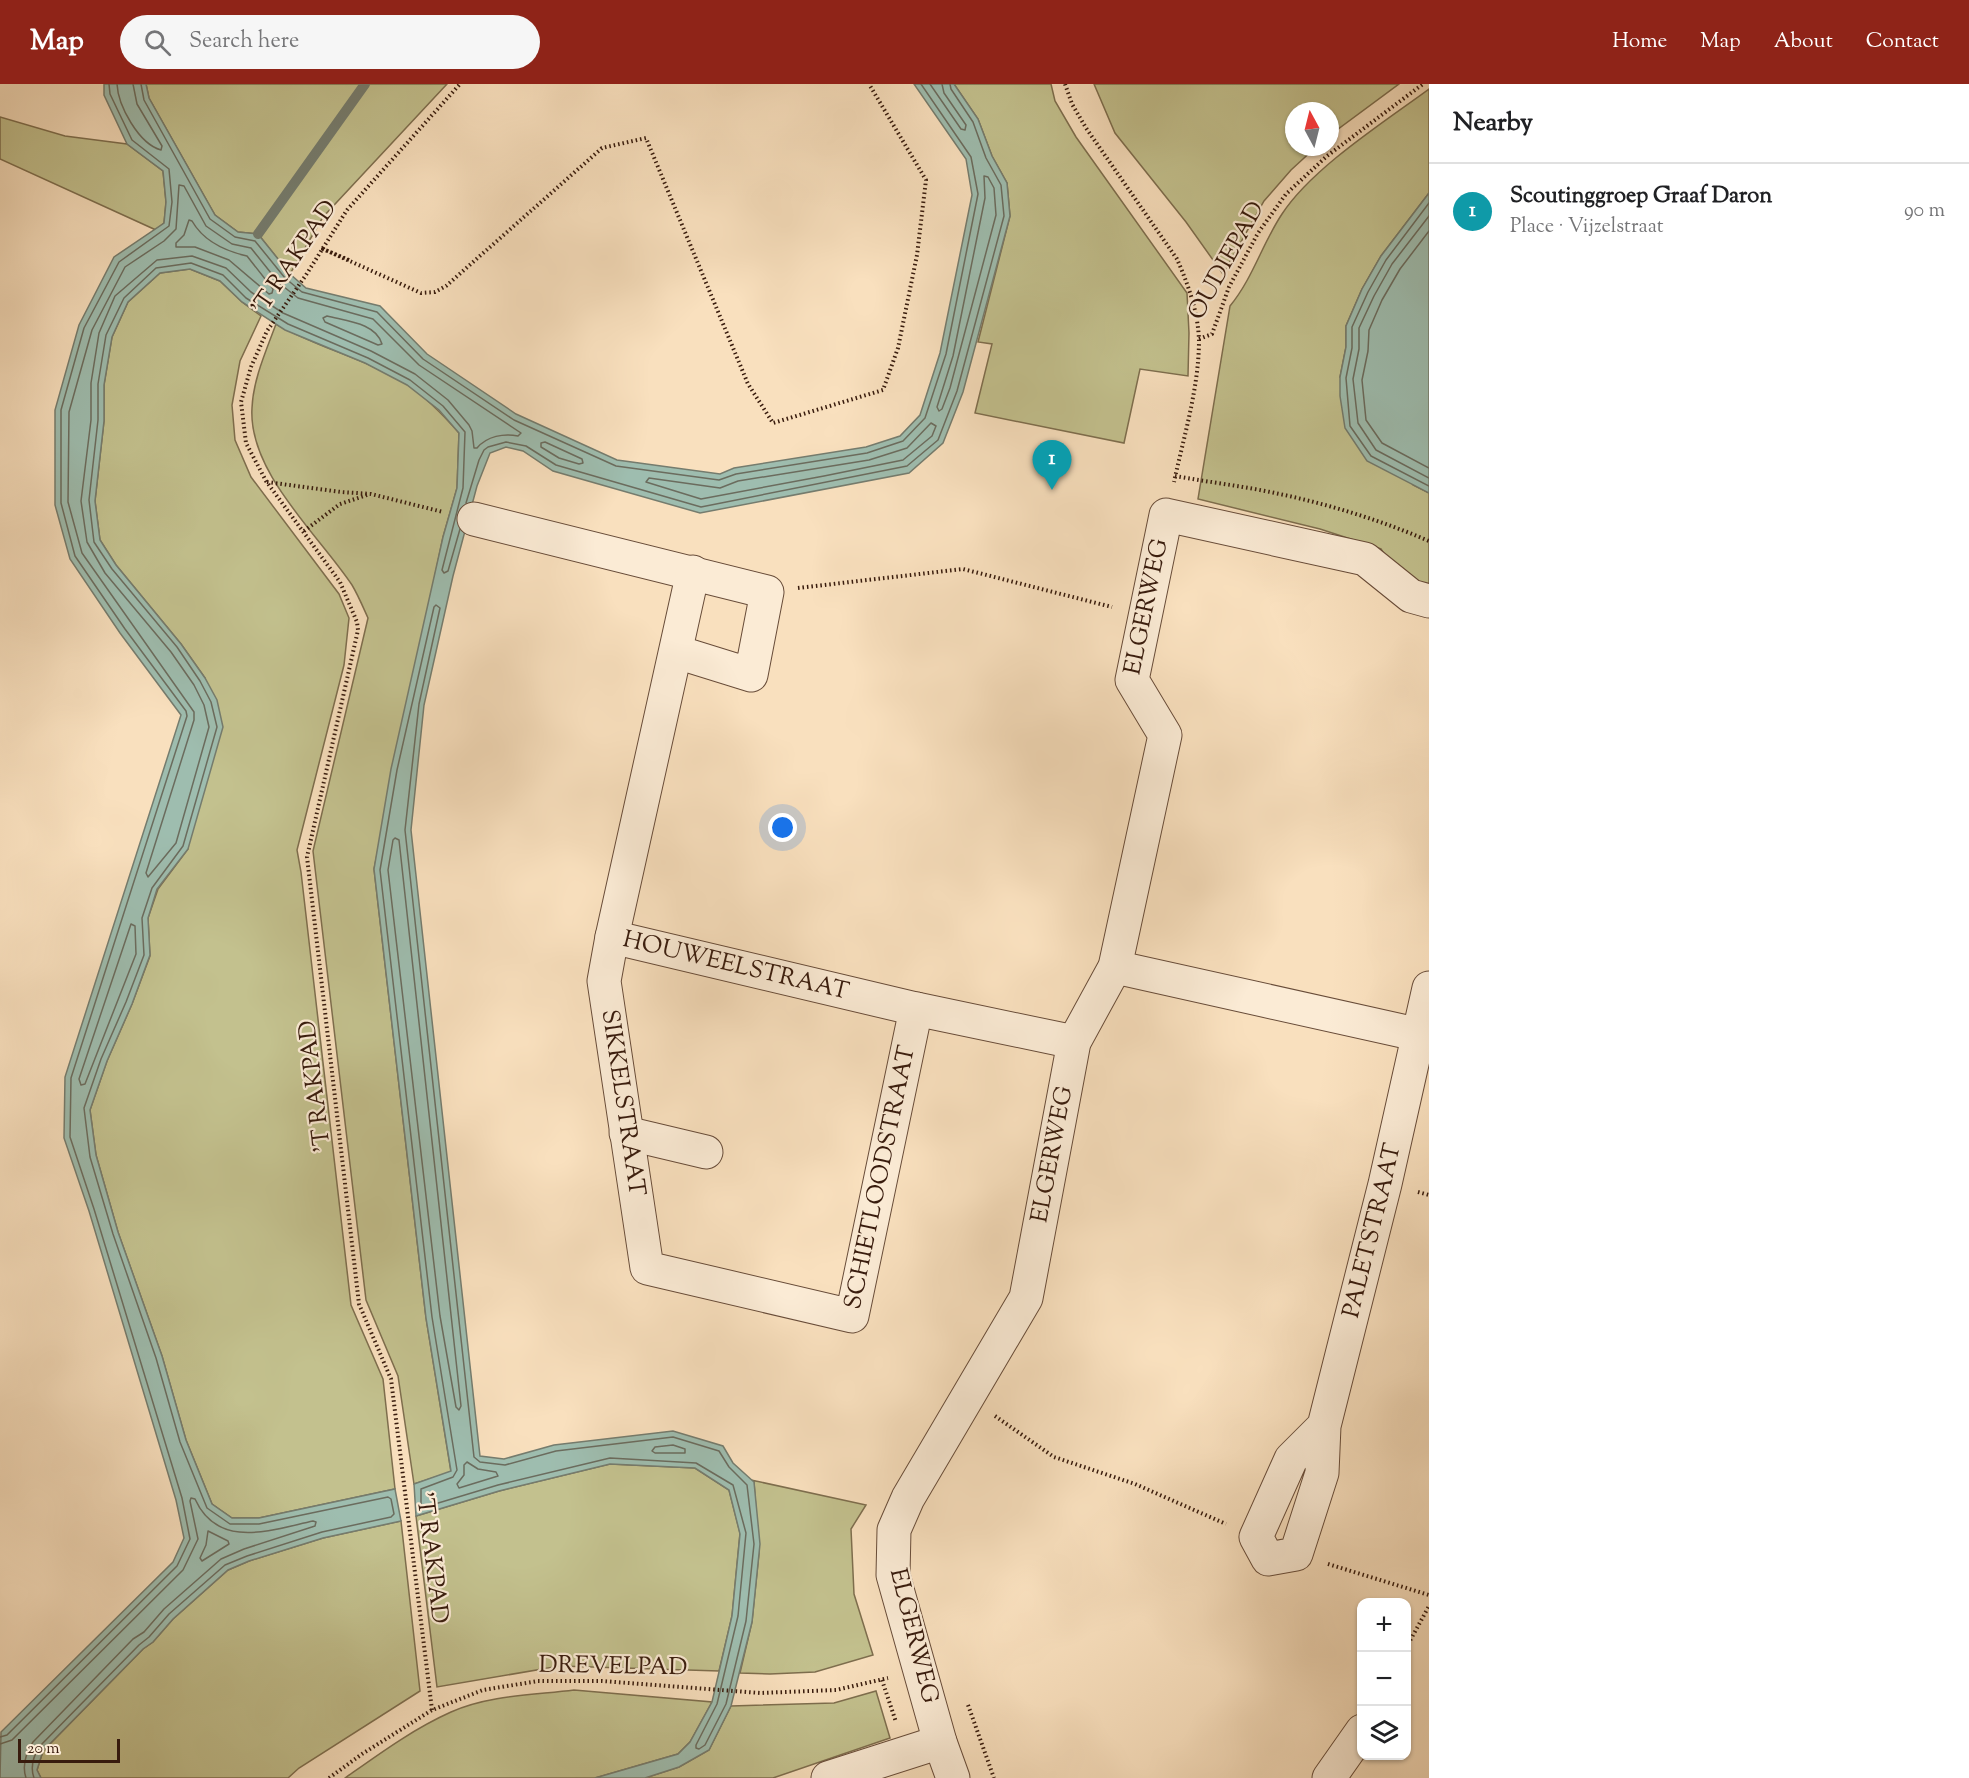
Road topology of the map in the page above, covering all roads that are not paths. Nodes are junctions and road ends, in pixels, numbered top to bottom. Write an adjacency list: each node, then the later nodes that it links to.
1 (474, 519): 2 (street)
2 (693, 572): 4 (street, HOUWEELSTRAAT); 4 (street)
3 (1429, 601): 6 (street, ELGERWEG)
4 (677, 652): 5 (street, HOUWEELSTRAAT)
5 (612, 937): 8 (street, HOUWEELSTRAAT); 11 (street, SIKKELSTRAAT)
6 (1115, 967): 9 (street); 10 (street, ELGERWEG)
7 (1429, 988): 9 (street, PALETSTRAAT)
8 (916, 1009): 10 (street, HOUWEELSTRAAT); 13 (street, SCHIETLOODSTRAAT)
9 (1424, 1036): 14 (street, PALETSTRAAT)
10 (1074, 1042): 16 (street, ELGERWEG)
11 (627, 1133): 12 (street); 13 (street, SIKKELSTRAAT)
12 (706, 1152)
13 (646, 1268)
14 (1324, 1426): 14 (street, PALETSTRAAT)
15 (1357, 1738): 19 (street)
16 (940, 1742): 17 (street); 18 (street, ELGERWEG)
17 (828, 1778)
18 (953, 1778)
19 (1329, 1778)

